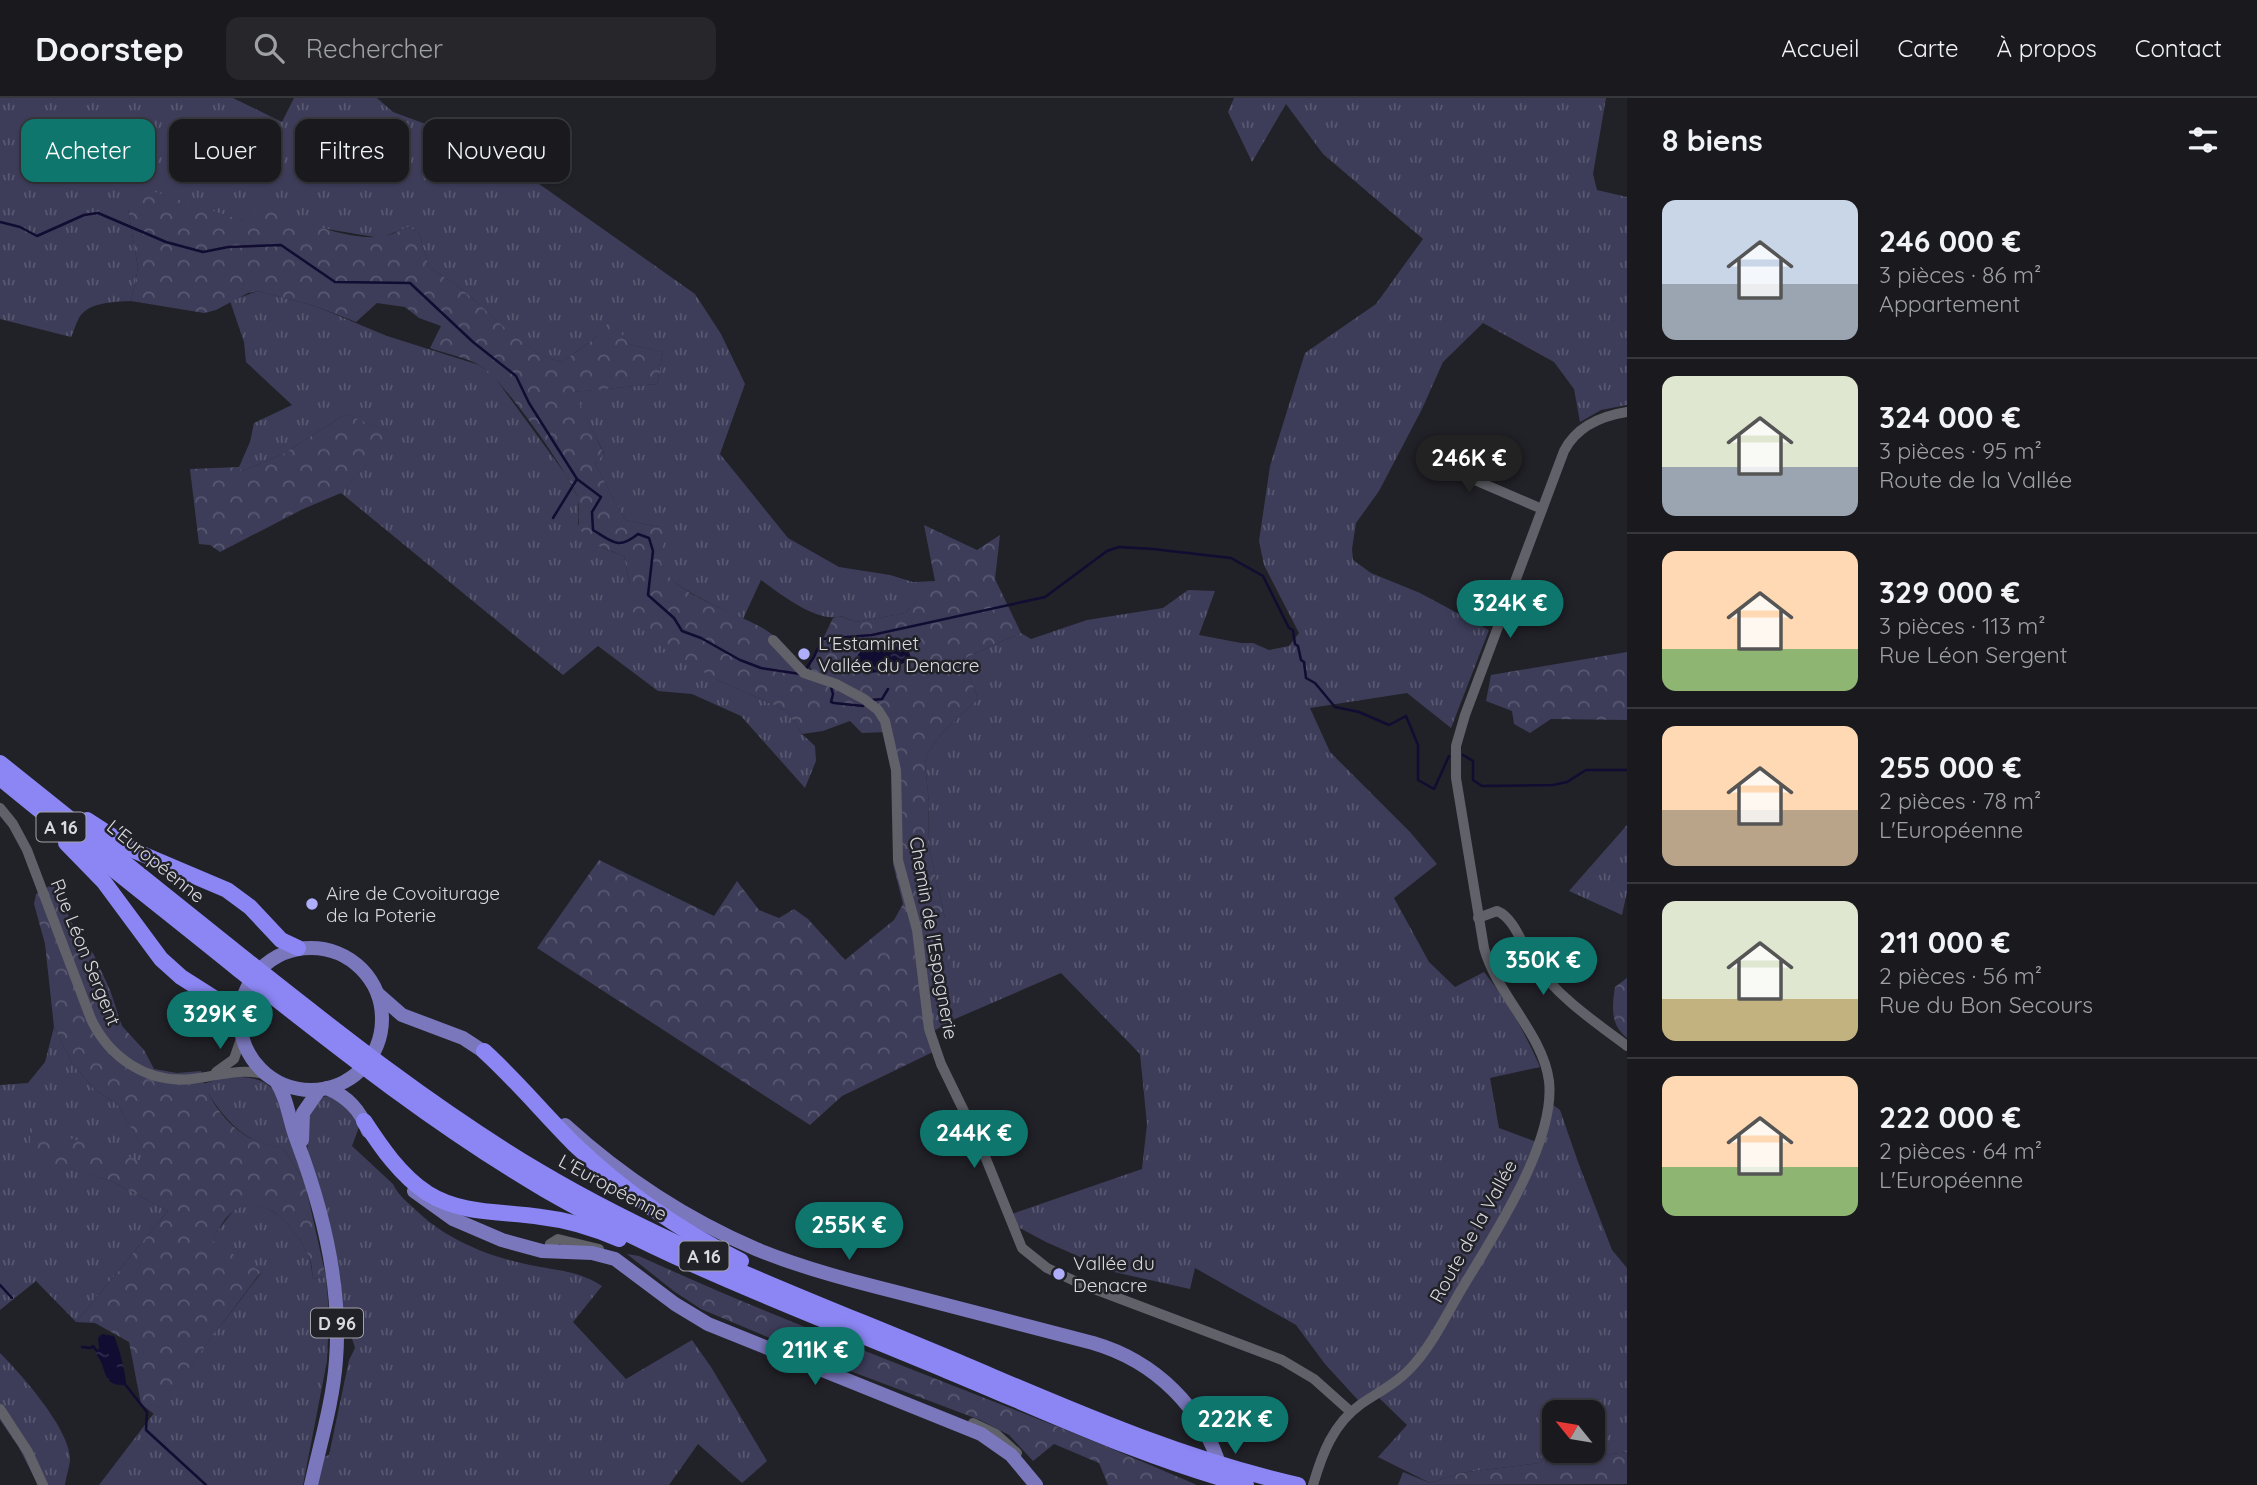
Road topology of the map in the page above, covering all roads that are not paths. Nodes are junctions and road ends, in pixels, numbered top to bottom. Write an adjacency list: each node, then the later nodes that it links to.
1 (1627, 412): 3 (street, Route de la Vallée)
2 (1455, 443): 3 (street)
3 (1542, 509): 10 (street, Route de la Vallée)
4 (773, 640): 29 (street, Chemin de l'Espagnerie)
5 (0, 763): 7 (highway, L'Européenne / A 16)
6 (0, 778): 12 (highway, L'Européenne / A 16)
7 (25, 783): 11 (highway); 12 (highway, L'Européenne / A 16)
8 (0, 786): 14 (highway)
9 (0, 808): 17 (street, Rue Léon Sergent)
10 (1478, 918): 15 (street); 29 (street, Route de la Vallée)
11 (298, 948): 13 (main road); 14 (main road)
12 (226, 951): 19 (highway, L'Européenne / A 16)
13 (378, 994): 16 (main road); 20 (main road)
14 (241, 1031): 17 (street); 18 (main road)
15 (1627, 1046)
16 (484, 1051): 25 (highway); 34 (main road)
17 (210, 1075): 18 (street, Rue Léon Sergent)
18 (271, 1077): 20 (main road); 22 (main road, D 96)
19 (401, 1088): 24 (highway, L'Européenne / A 16); 25 (highway, L'Européenne / A 16)
20 (323, 1089): 21 (main road); 22 (main road, D 96)
21 (364, 1121): 23 (main road); 24 (highway)
22 (305, 1163): 31 (main road, D 96)
23 (551, 1252): 26 (main road); 26 (street)
24 (676, 1256): 35 (highway, L'Européenne / A 16)
25 (919, 1346): 36 (highway, L'Européenne / A 16)
26 (793, 1356): 27 (main road)
27 (846, 1378): 32 (main road); 33 (street)
28 (0, 1409): 30 (street)
29 (1351, 1412): 37 (street, Route de la Vallée)
30 (43, 1485)
31 (310, 1485)
32 (1036, 1485)
33 (1043, 1485)
34 (1224, 1485)
35 (1245, 1485)
36 (1298, 1485)
37 (1313, 1485)

